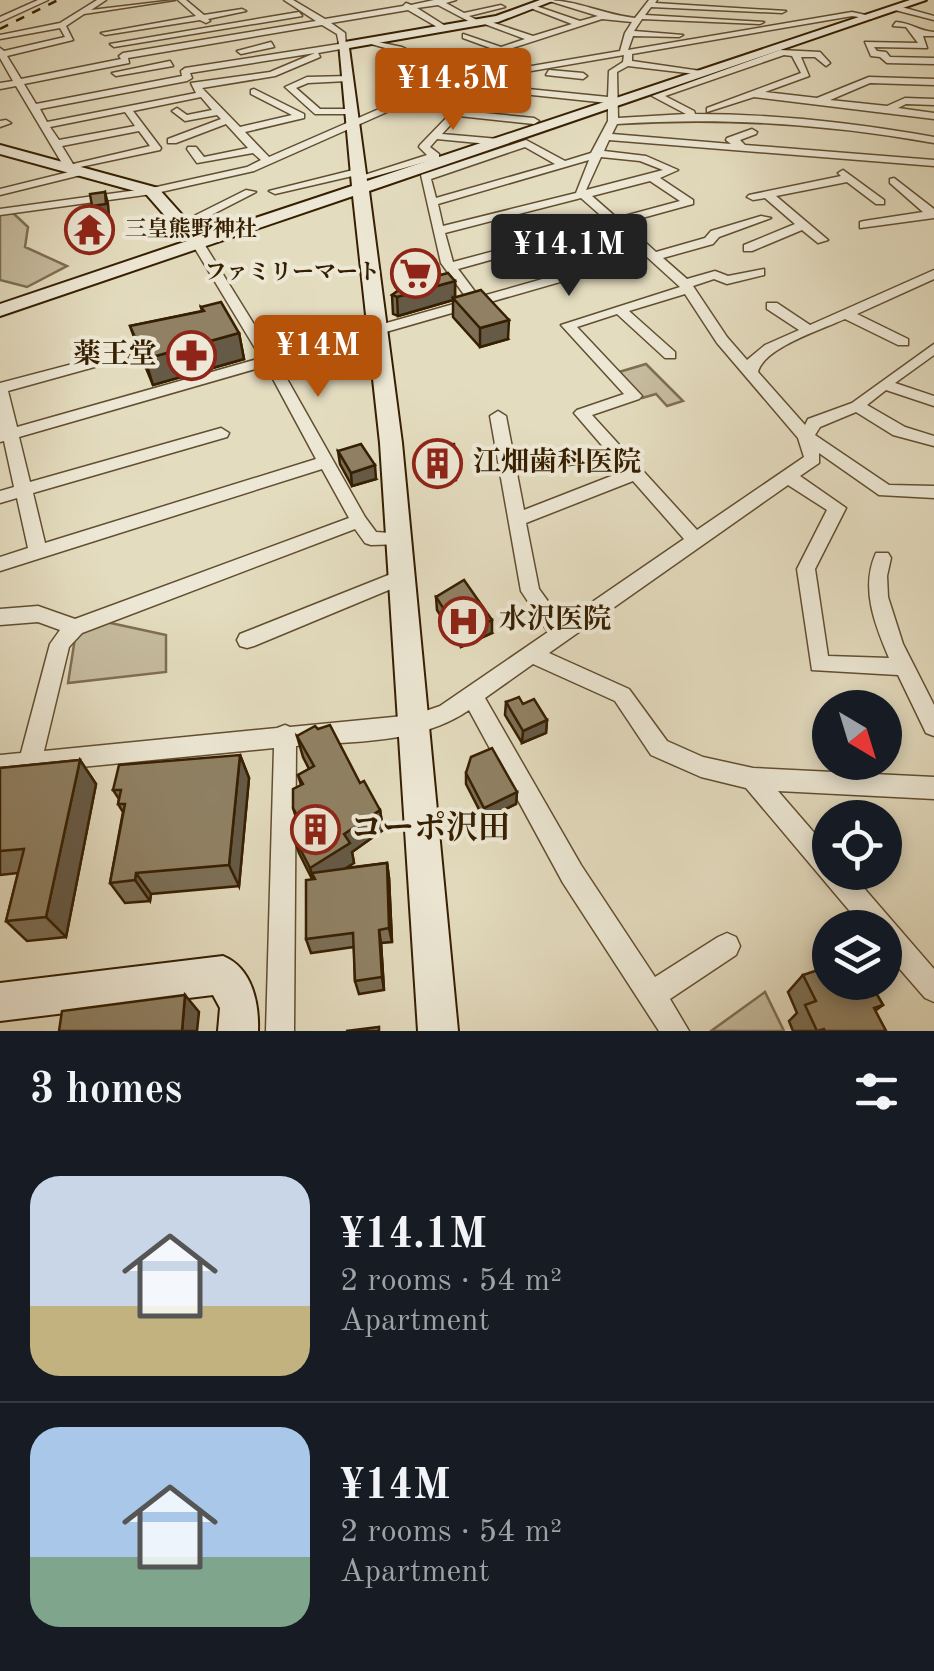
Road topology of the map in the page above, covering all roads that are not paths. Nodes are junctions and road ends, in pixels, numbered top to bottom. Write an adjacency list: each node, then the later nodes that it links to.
1 (102, 0): 25 (street)
2 (171, 0): 25 (street)
3 (182, 0): 21 (street)
4 (238, 0): 21 (street)
5 (311, 0): 13 (street)
6 (383, 0): 27 (street)
7 (397, 0): 19 (street)
8 (452, 0): 12 (street)
9 (638, 0): 15 (street)
10 (760, 0): 16 (street)
11 (40, 1): 23 (street); 33 (street)
12 (438, 1): 19 (street); 37 (street)
13 (290, 2): 18 (street); 27 (street)
14 (545, 2): 28 (street); 37 (street); 38 (street)
15 (651, 2): 16 (street); 31 (street)
16 (783, 4): 39 (street)
17 (934, 4): 24 (street)
18 (274, 6)
19 (409, 7): 26 (street); 42 (street)
20 (501, 7): 37 (street)
21 (190, 8): 29 (street); 34 (street)
22 (256, 9): 29 (street)
23 (0, 10)
24 (906, 11): 30 (street); 32 (street); 46 (street)
25 (84, 12): 34 (street); 40 (street)
26 (382, 12): 35 (street); 36 (street)
27 (305, 13): 36 (street); 41 (street)
28 (608, 16): 31 (street); 38 (street)
29 (201, 17): 41 (street); 43 (street)
30 (871, 17): 39 (street); 71 (street)
31 (638, 18): 39 (street); 45 (street)
32 (934, 18)
33 (0, 20)
34 (96, 22): 43 (street)
35 (396, 22)
36 (319, 23): 50 (street); 51 (street)
37 (472, 24): 42 (street); 52 (street); 56 (street)
38 (580, 24): 52 (street)
39 (790, 24): 49 (street)
40 (62, 26): 48 (street); 53 (street)
41 (212, 28): 50 (street); 54 (street)
42 (444, 29): 44 (street)
43 (104, 32): 54 (street)
44 (366, 32): 51 (street); 67 (street)
45 (629, 33): 49 (street); 61 (street)
46 (916, 33): 47 (street); 63 (street)
47 (934, 34)
48 (0, 37)
49 (717, 37): 61 (street)
50 (225, 39): 57 (street); 64 (street)
51 (341, 39): 58 (street); 73 (street)
52 (533, 39): 56 (street)
53 (51, 43): 59 (street); 70 (street)
54 (114, 44): 64 (street)
55 (272, 45): 57 (street)
56 (500, 49): 67 (street)
57 (241, 51): 62 (street)
58 (302, 51): 62 (street); 81 (street)
59 (1, 54): 68 (street)
60 (796, 54): 66 (street); 85 (street); 95 (street)
61 (626, 57): 69 (street); 71 (street); 97 (street)
62 (252, 60): 81 (street)
63 (934, 61)
64 (127, 62): 65 (street); 70 (street); 72 (street)
65 (170, 64)
66 (826, 64)
67 (440, 68): 77 (street)
68 (6, 69): 80 (street)
69 (522, 70): 74 (street); 75 (street)
70 (71, 71): 80 (street)
71 (704, 72): 97 (street)
72 (110, 74)
73 (338, 74): 76 (street); 76 (street); 99 (street)
74 (494, 75): 77 (street); 82 (street)
75 (583, 76)
76 (308, 80): 99 (street)
77 (465, 80): 99 (street)
78 (934, 82): 87 (street)
79 (0, 86): 80 (street)
80 (22, 86): 84 (street); 90 (street)
81 (195, 86): 90 (street); 91 (street); 96 (street)
82 (483, 87): 86 (street); 97 (street)
83 (254, 92): 103 (street)
84 (0, 94)
85 (754, 94): 87 (street); 95 (street)
86 (469, 97): 89 (street); 94 (street)
87 (821, 100): 92 (street)
88 (934, 102): 92 (street)
89 (546, 105)
90 (35, 106): 101 (street)
91 (127, 109): 101 (street); 102 (street)
92 (888, 109): 98 (street)
93 (177, 110): 96 (street)
94 (454, 114): 100 (street); 105 (street)
95 (698, 114): 97 (street); 106 (street)
96 (224, 115): 103 (street); 107 (street)
97 (610, 115): 108 (street); 113 (street); 114 (street)
98 (934, 116)
99 (352, 117): 116 (street); 122 (street)
100 (534, 121)
101 (46, 125): 109 (street)
102 (141, 128): 109 (street); 119 (street)
103 (240, 130): 112 (street)
104 (752, 132): 113 (street)
105 (434, 136): 108 (street); 122 (street)
106 (934, 140)
107 (172, 141)
108 (499, 142): 122 (street)
109 (56, 144): 119 (street)
110 (0, 149): 119 (street)
111 (192, 149): 112 (street)
112 (256, 149): 116 (street)
113 (754, 150): 115 (street)
114 (596, 154): 118 (street); 120 (street); 128 (street)
115 (819, 154): 117 (street); 121 (street)
116 (269, 162): 125 (street)
117 (934, 163)
118 (562, 164): 129 (street); 129 (street)
119 (76, 170): 125 (street); 126 (street)
120 (652, 178): 128 (street); 134 (street)
121 (849, 178): 130 (street); 136 (street)
122 (359, 180): 124 (street); 140 (street); 153 (street)
123 (894, 180): 132 (street)
124 (275, 190)
125 (152, 191): 131 (street); 135 (street)
126 (0, 192)
127 (250, 192): 135 (street)
128 (582, 196): 134 (street); 138 (street)
129 (433, 202): 138 (street)
130 (880, 202)
131 (0, 212)
132 (933, 214): 137 (street)
133 (765, 218): 142 (street)
134 (614, 224): 142 (street); 143 (street)
135 (182, 225): 140 (street)
136 (803, 225): 139 (street); 141 (street)
137 (864, 225)
138 (442, 230): 143 (street)
139 (822, 240)
140 (197, 242): 150 (street); 158 (street)
141 (748, 248)
142 (651, 255): 146 (street); 147 (street)
143 (450, 267): 147 (street)
144 (759, 272): 146 (street)
145 (934, 274): 151 (street)
146 (686, 286): 149 (street); 159 (street)
147 (478, 303): 153 (street)
148 (772, 306): 152 (street)
149 (619, 309): 157 (street); 170 (street)
150 (0, 310)
151 (846, 314): 152 (street); 154 (street)
152 (809, 330): 159 (street)
153 (378, 331): 158 (street); 177 (street)
154 (903, 342)
155 (934, 348): 160 (street)
156 (122, 355): 161 (street)
157 (670, 355)
158 (270, 362): 166 (street); 169 (street)
159 (751, 372): 167 (street)
160 (884, 384): 162 (street); 163 (street)
161 (0, 388): 166 (street)
162 (934, 401)
163 (857, 406): 167 (street); 168 (street)
164 (498, 416): 175 (street)
165 (222, 433): 172 (street)
166 (6, 436): 172 (street)
167 (806, 436): 171 (street); 173 (street)
168 (934, 441)
169 (327, 460): 176 (street); 179 (street)
170 (636, 473): 175 (street); 178 (street)
171 (790, 478): 178 (street); 188 (street)
172 (24, 490): 174 (street); 179 (street)
173 (934, 492)
174 (0, 497)
175 (516, 520): 185 (street)
176 (359, 521): 177 (street); 184 (street)
177 (398, 538): 182 (street)
178 (694, 539): 185 (street)
179 (38, 552): 181 (street)
180 (882, 558): 188 (street)
181 (0, 564)
182 (401, 577): 186 (street); 190 (street)
183 (0, 617): 184 (street)
184 (75, 627): 193 (street)
185 (560, 633): 187 (street)
186 (248, 640)
187 (533, 654): 189 (street); 195 (street)
188 (902, 668): 191 (street)
189 (472, 696): 190 (street); 203 (street)
190 (414, 725): 192 (street); 205 (street)
191 (934, 726)
192 (285, 735): 193 (street); 207 (street)
193 (30, 762): 194 (street)
194 (0, 766)
195 (753, 778): 196 (street); 197 (street)
196 (934, 788)
197 (812, 847)
198 (848, 890): 199 (street)
199 (866, 910)
200 (727, 946): 203 (street)
201 (902, 952): 202 (street)
202 (934, 989)
203 (651, 996): 208 (street)
204 (0, 1002): 206 (street)
205 (434, 1030)
206 (238, 1031)
207 (280, 1031)
208 (674, 1031)

